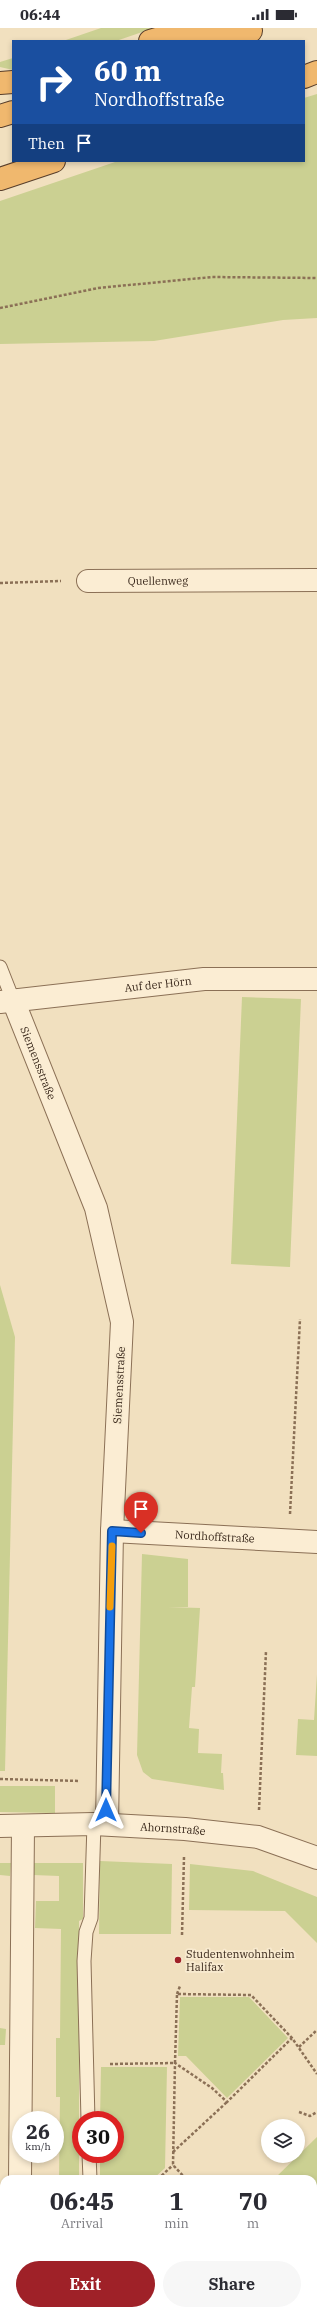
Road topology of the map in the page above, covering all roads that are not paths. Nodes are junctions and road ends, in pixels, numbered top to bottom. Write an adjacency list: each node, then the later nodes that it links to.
1 (255, 29): 2 (highway); 3 (highway)
2 (153, 40)
3 (224, 40)
4 (317, 72): 5 (highway)
5 (305, 77)
6 (12, 82): 7 (highway)
7 (0, 83)
8 (12, 112): 9 (highway)
9 (0, 116)
10 (51, 162): 11 (highway)
11 (0, 179)
12 (317, 580): 13 (street, Quellenweg)
13 (88, 581)
14 (0, 967): 16 (lane, Siemensstraße)
15 (317, 979): 16 (street, Auf der Hörn)
16 (7, 1001): 17 (street, Siemensstraße)
17 (112, 1531): 18 (street, Nordhoffstraße); 19 (street, Siemensstraße)
18 (317, 1542)
19 (100, 1824): 21 (street, Ahornstraße); 22 (street, Ahornstraße); 23 (lane)
20 (0, 1826): 21 (street, Ahornstraße)
21 (23, 1826): 25 (street)
22 (317, 1858)
23 (88, 2111)
24 (89, 2163): 26 (lane)
25 (20, 2175)
26 (90, 2175)

